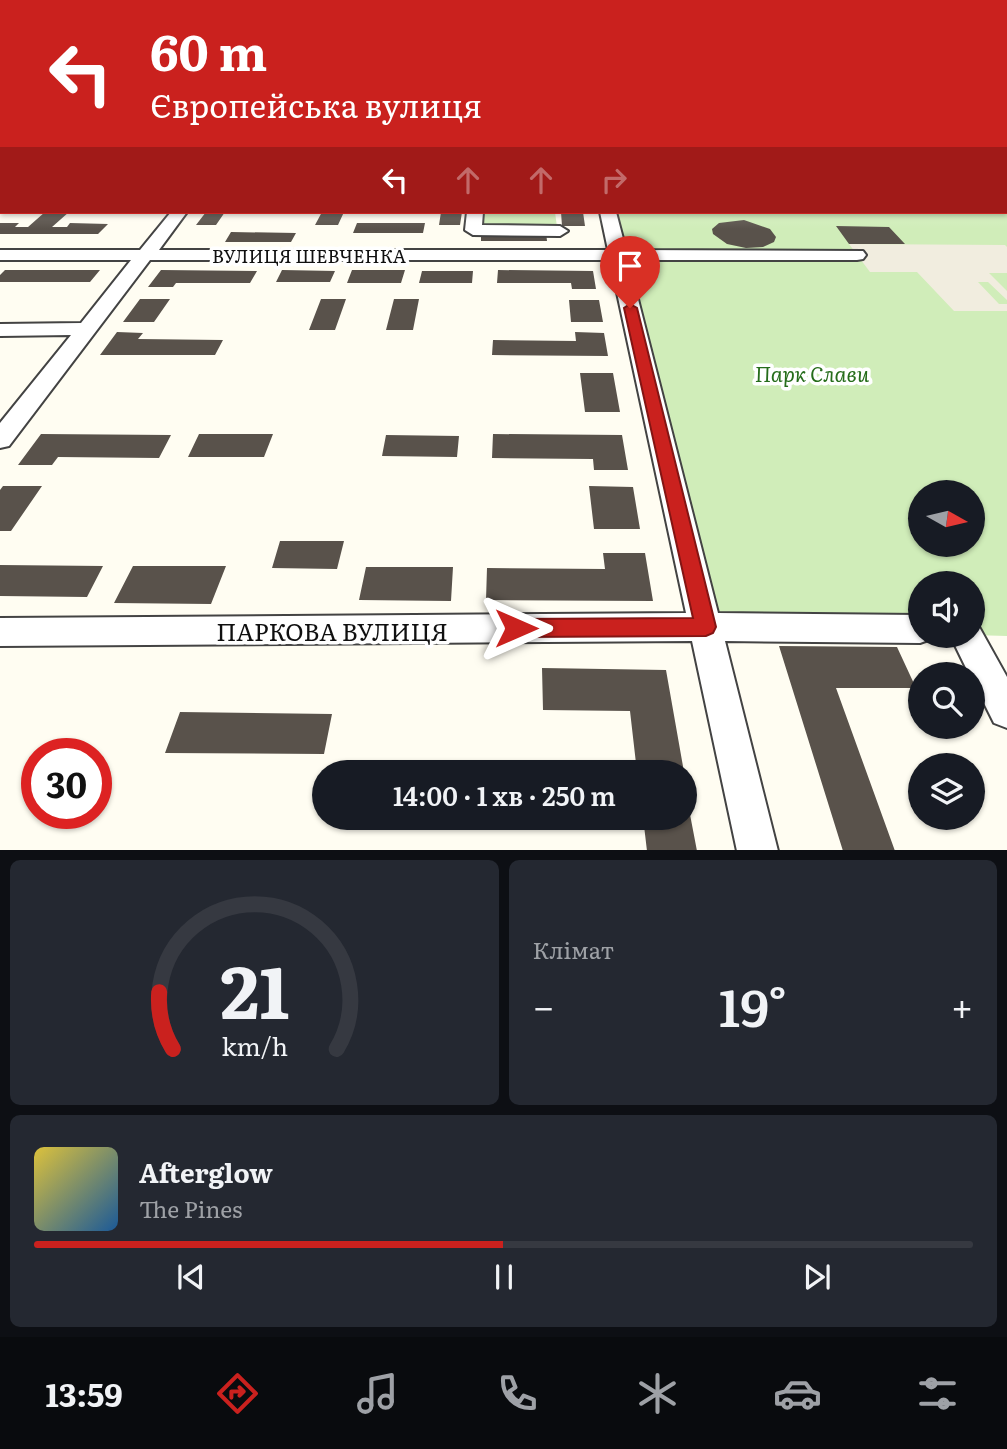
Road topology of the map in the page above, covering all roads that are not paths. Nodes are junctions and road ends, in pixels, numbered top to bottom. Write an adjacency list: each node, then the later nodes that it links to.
1 (177, 214): 7 (street)
2 (475, 214): 5 (street)
3 (558, 214): 5 (street)
4 (608, 214): 9 (street)
5 (560, 230): 8 (street)
6 (0, 255): 7 (street, ВУЛИЦЯ ШЕВЧЕНКА)
7 (146, 255): 8 (street, ВУЛИЦЯ ШЕВЧЕНКА); 11 (street)
8 (564, 255): 9 (street, ВУЛИЦЯ ШЕВЧЕНКА)
9 (618, 255): 10 (street, ВУЛИЦЯ ШЕВЧЕНКА); 14 (street)
10 (858, 255)
11 (89, 329): 12 (street); 13 (street)
12 (0, 330)
13 (0, 440)
14 (706, 627): 15 (street, ПАРКОВА ВУЛИЦЯ); 16 (street, ПАРКОВА ВУЛИЦЯ); 19 (street)
15 (908, 629)
16 (0, 632)
17 (973, 648): 18 (street)
18 (1007, 711)
19 (758, 850)

